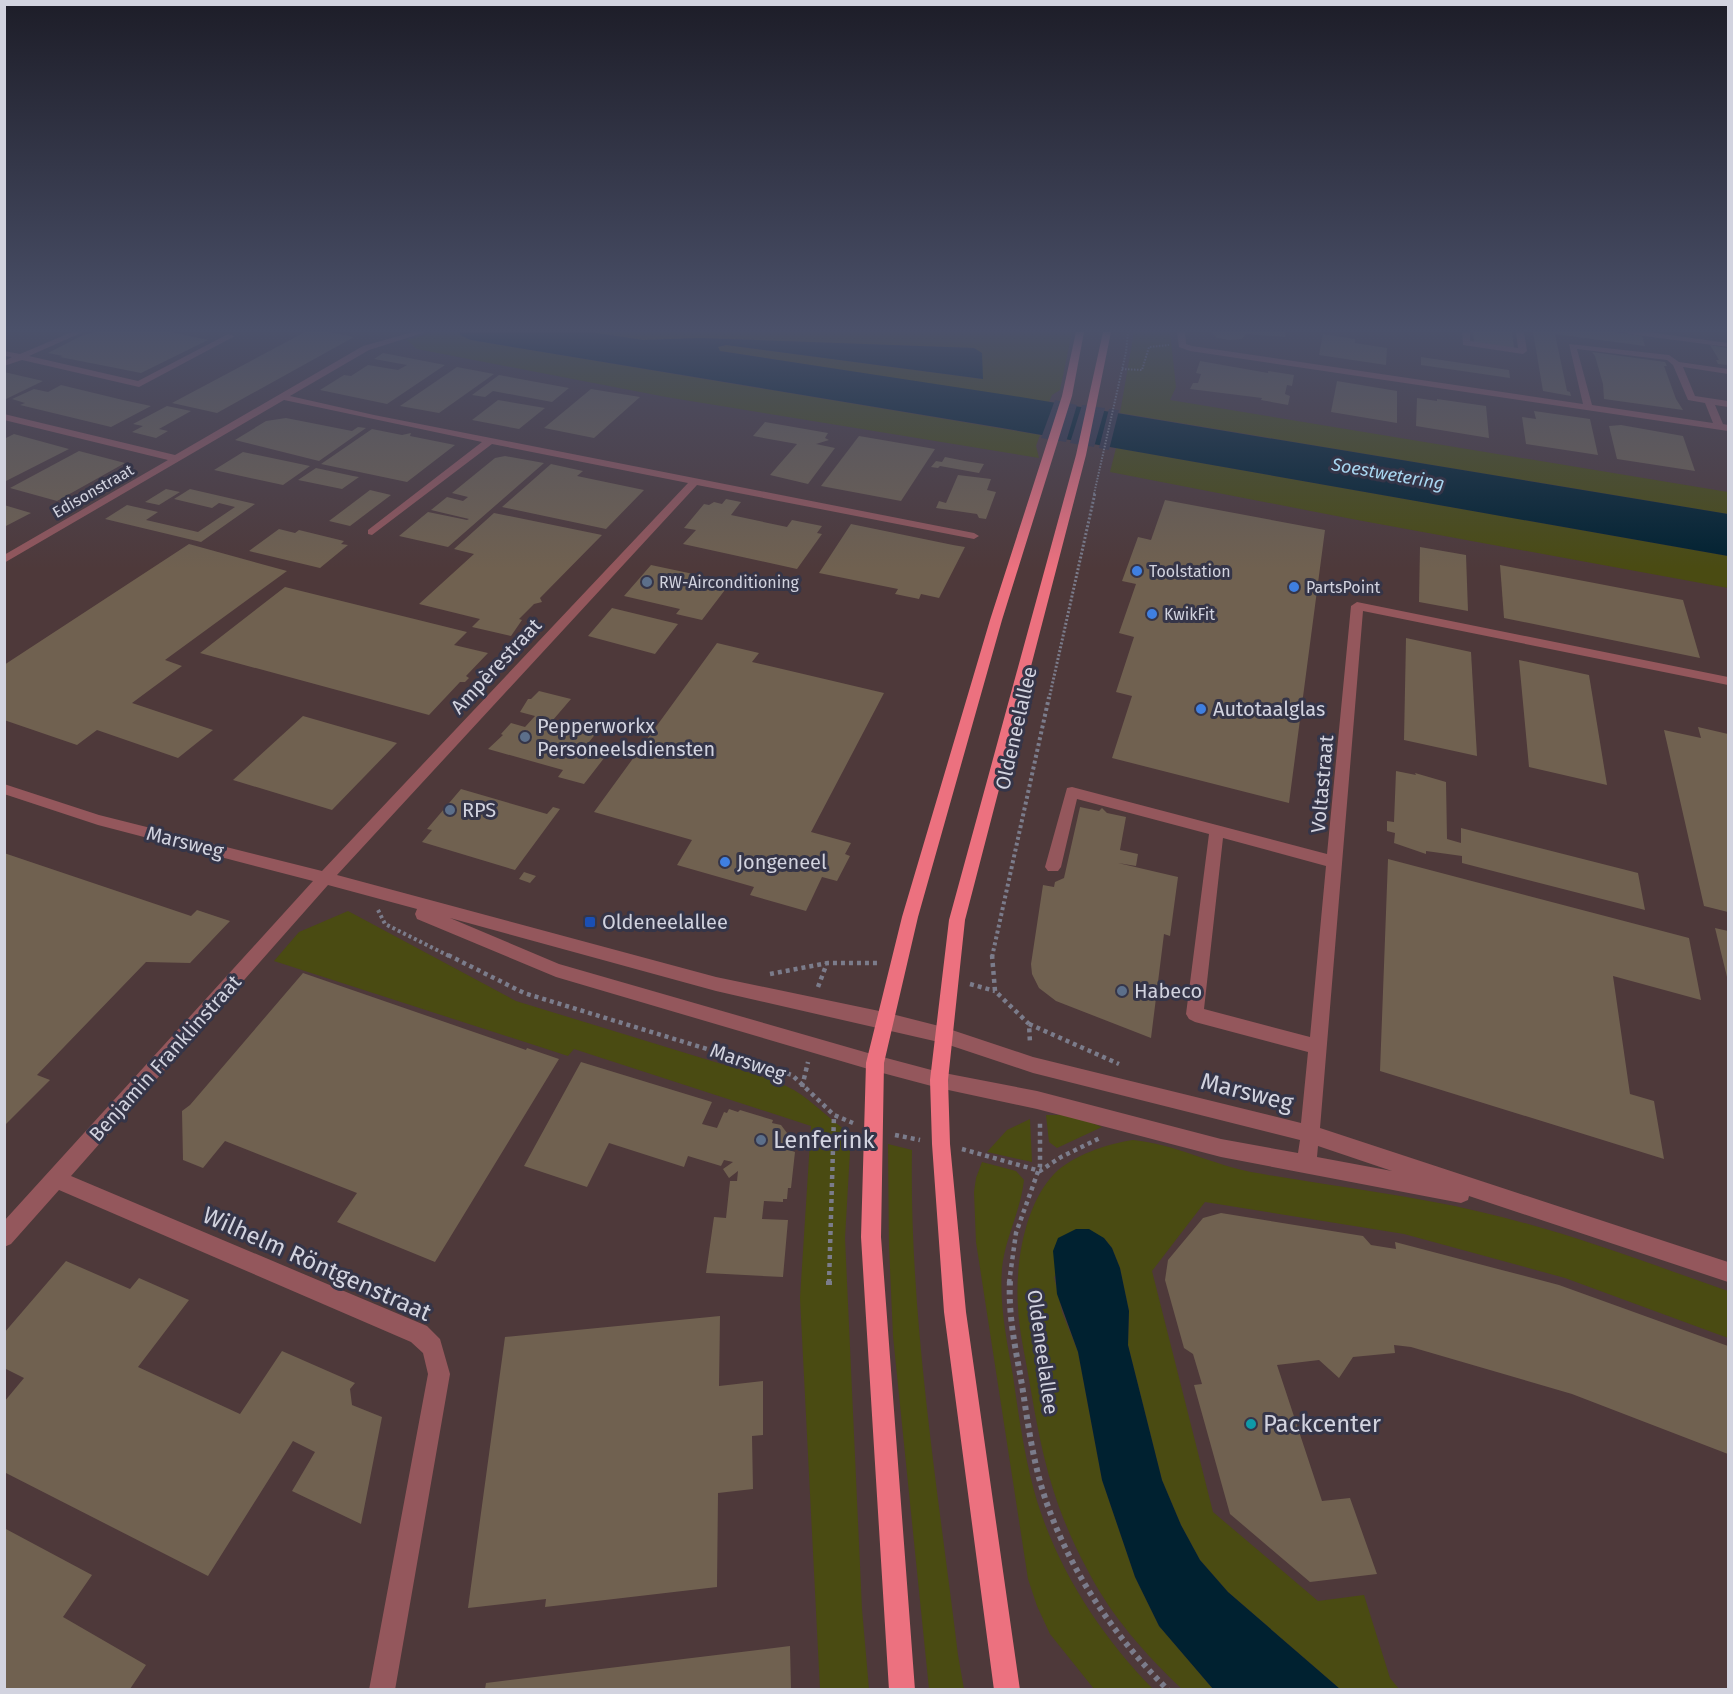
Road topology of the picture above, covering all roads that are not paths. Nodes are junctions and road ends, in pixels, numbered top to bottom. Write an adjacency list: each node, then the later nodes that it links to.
1 (259, 411): 10 (street, Edisonstraat)
2 (351, 411): 9 (street)
3 (1062, 411): 22 (main road)
4 (1091, 411): 23 (main road, Oldeneelallee)
5 (1638, 411): 8 (street)
6 (4, 417): 10 (street)
7 (1728, 420): 8 (street)
8 (1721, 424)
9 (491, 440): 11 (street); 12 (street)
10 (178, 459): 14 (street, Edisonstraat)
11 (695, 481): 13 (street); 20 (street, Ampèrestraat)
12 (372, 532)
13 (974, 536)
14 (4, 560)
15 (1728, 681): 18 (street, Voltastraat)
16 (4, 789): 20 (street, Marsweg)
17 (1217, 830): 18 (street); 19 (street); 24 (street)
18 (1335, 862): 24 (street, Voltastraat)
19 (1053, 867)
20 (325, 878): 21 (street, Marsweg); 29 (street, Benjamin Franklinstraat)
21 (368, 891): 22 (street, Marsweg); 25 (street, Marsweg)
22 (884, 1020): 23 (street, Marsweg); 25 (main road)
23 (943, 1035): 26 (main road, Oldeneelallee); 27 (street, Marsweg)
24 (1318, 1047): 27 (street, Voltastraat)
25 (875, 1063): 26 (street, Marsweg); 34 (main road)
26 (939, 1080): 28 (street, Marsweg); 35 (main road, Oldeneelallee)
27 (1310, 1134): 28 (street, Voltastraat); 30 (street, Marsweg)
28 (1308, 1164): 30 (street, Marsweg)
29 (57, 1180): 31 (street, Benjamin Franklinstraat); 33 (street, Wilhelm Röntgenstraat)
30 (1517, 1203): 32 (street, Marsweg)
31 (4, 1237)
32 (1728, 1272)
33 (382, 1689)
34 (902, 1689)
35 (1007, 1689)

